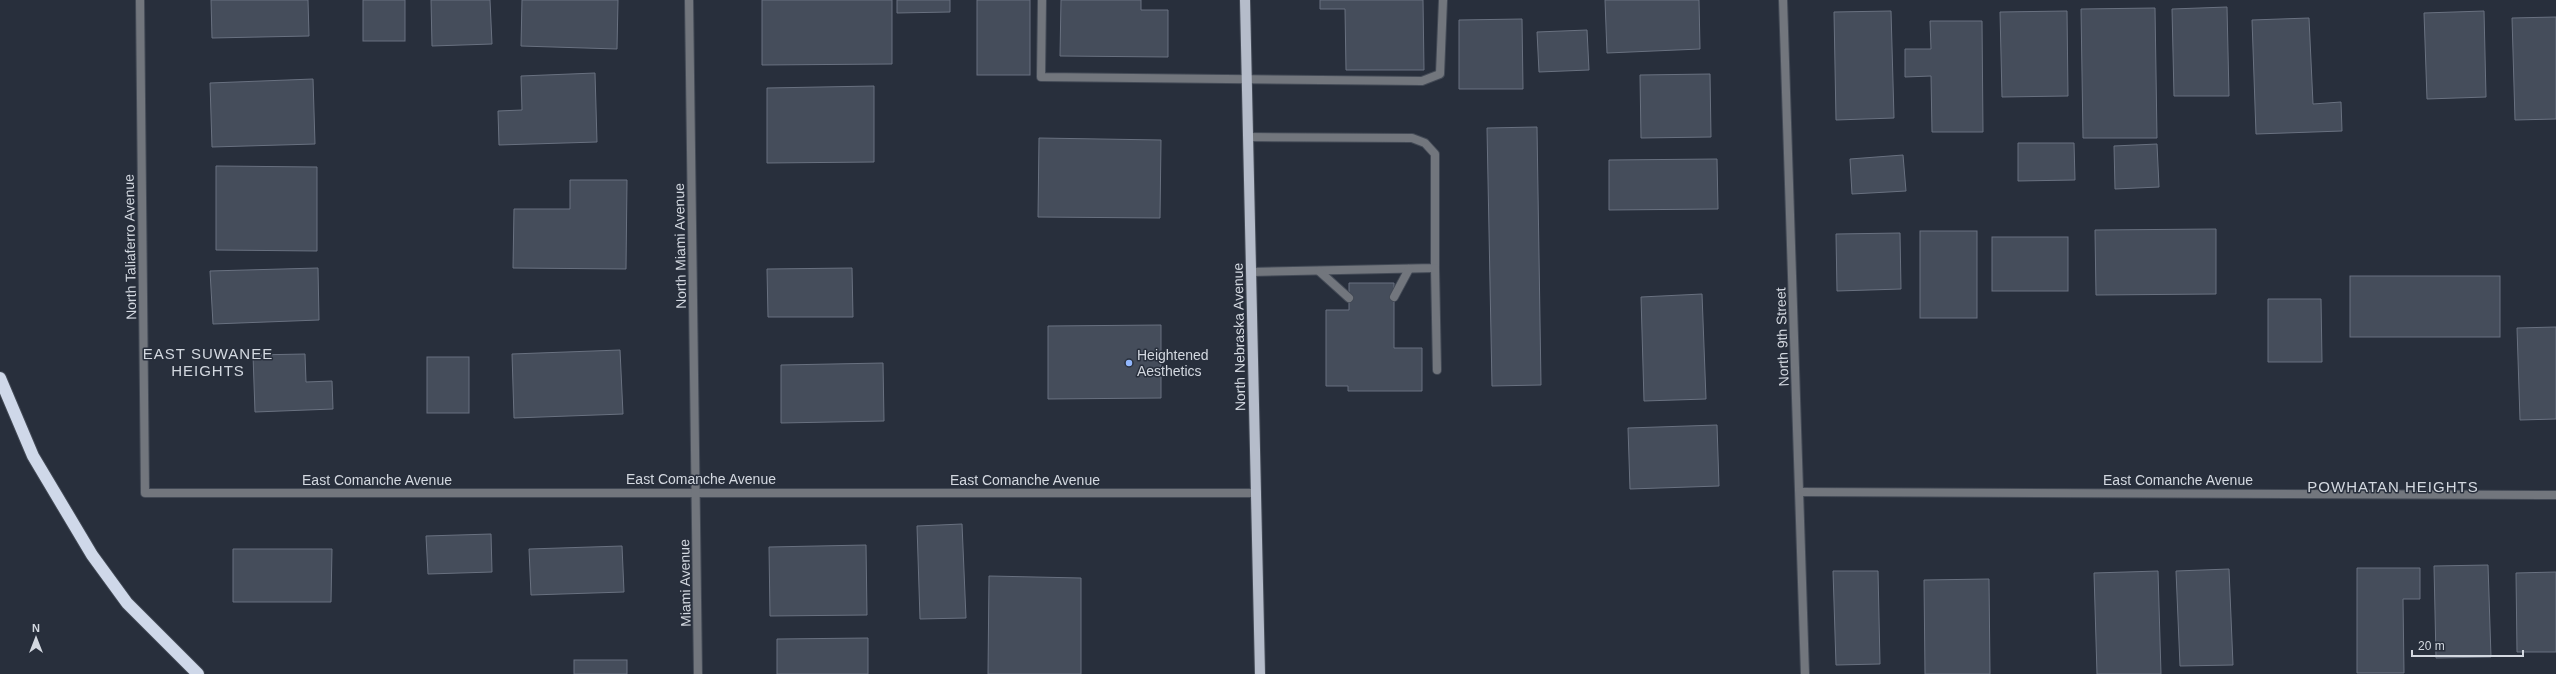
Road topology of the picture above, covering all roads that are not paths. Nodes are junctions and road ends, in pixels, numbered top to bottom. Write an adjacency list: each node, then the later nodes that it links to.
1 (140, 0): 19 (street, North Taliaferro Avenue)
2 (689, 0): 17 (street, North Miami Avenue)
3 (1042, 0): 7 (street)
4 (1245, 0): 7 (main road, North Nebraska Avenue)
5 (1443, 0): 7 (street)
6 (1783, 0): 18 (street, North 9th Street)
7 (1247, 80): 8 (main road, North Nebraska Avenue)
8 (1248, 137): 9 (street); 12 (main road, North Nebraska Avenue)
9 (1435, 268): 10 (street); 15 (street)
10 (1409, 269): 11 (street); 13 (street)
11 (1318, 271): 12 (street); 14 (street)
12 (1251, 272): 20 (main road, North Nebraska Avenue)
13 (1394, 297)
14 (1349, 298)
15 (1437, 370)
16 (0, 378): 22 (highway)
17 (697, 492): 19 (street, East Comanche Avenue); 20 (street, East Comanche Avenue); 23 (street, Miami Avenue)
18 (1800, 492): 21 (street, East Comanche Avenue); 25 (street, North 9th Street)
19 (145, 493)
20 (1257, 493): 24 (main road, North Nebraska Avenue)
21 (2556, 495)
22 (198, 674)
23 (698, 674)
24 (1260, 674)
25 (1805, 674)

